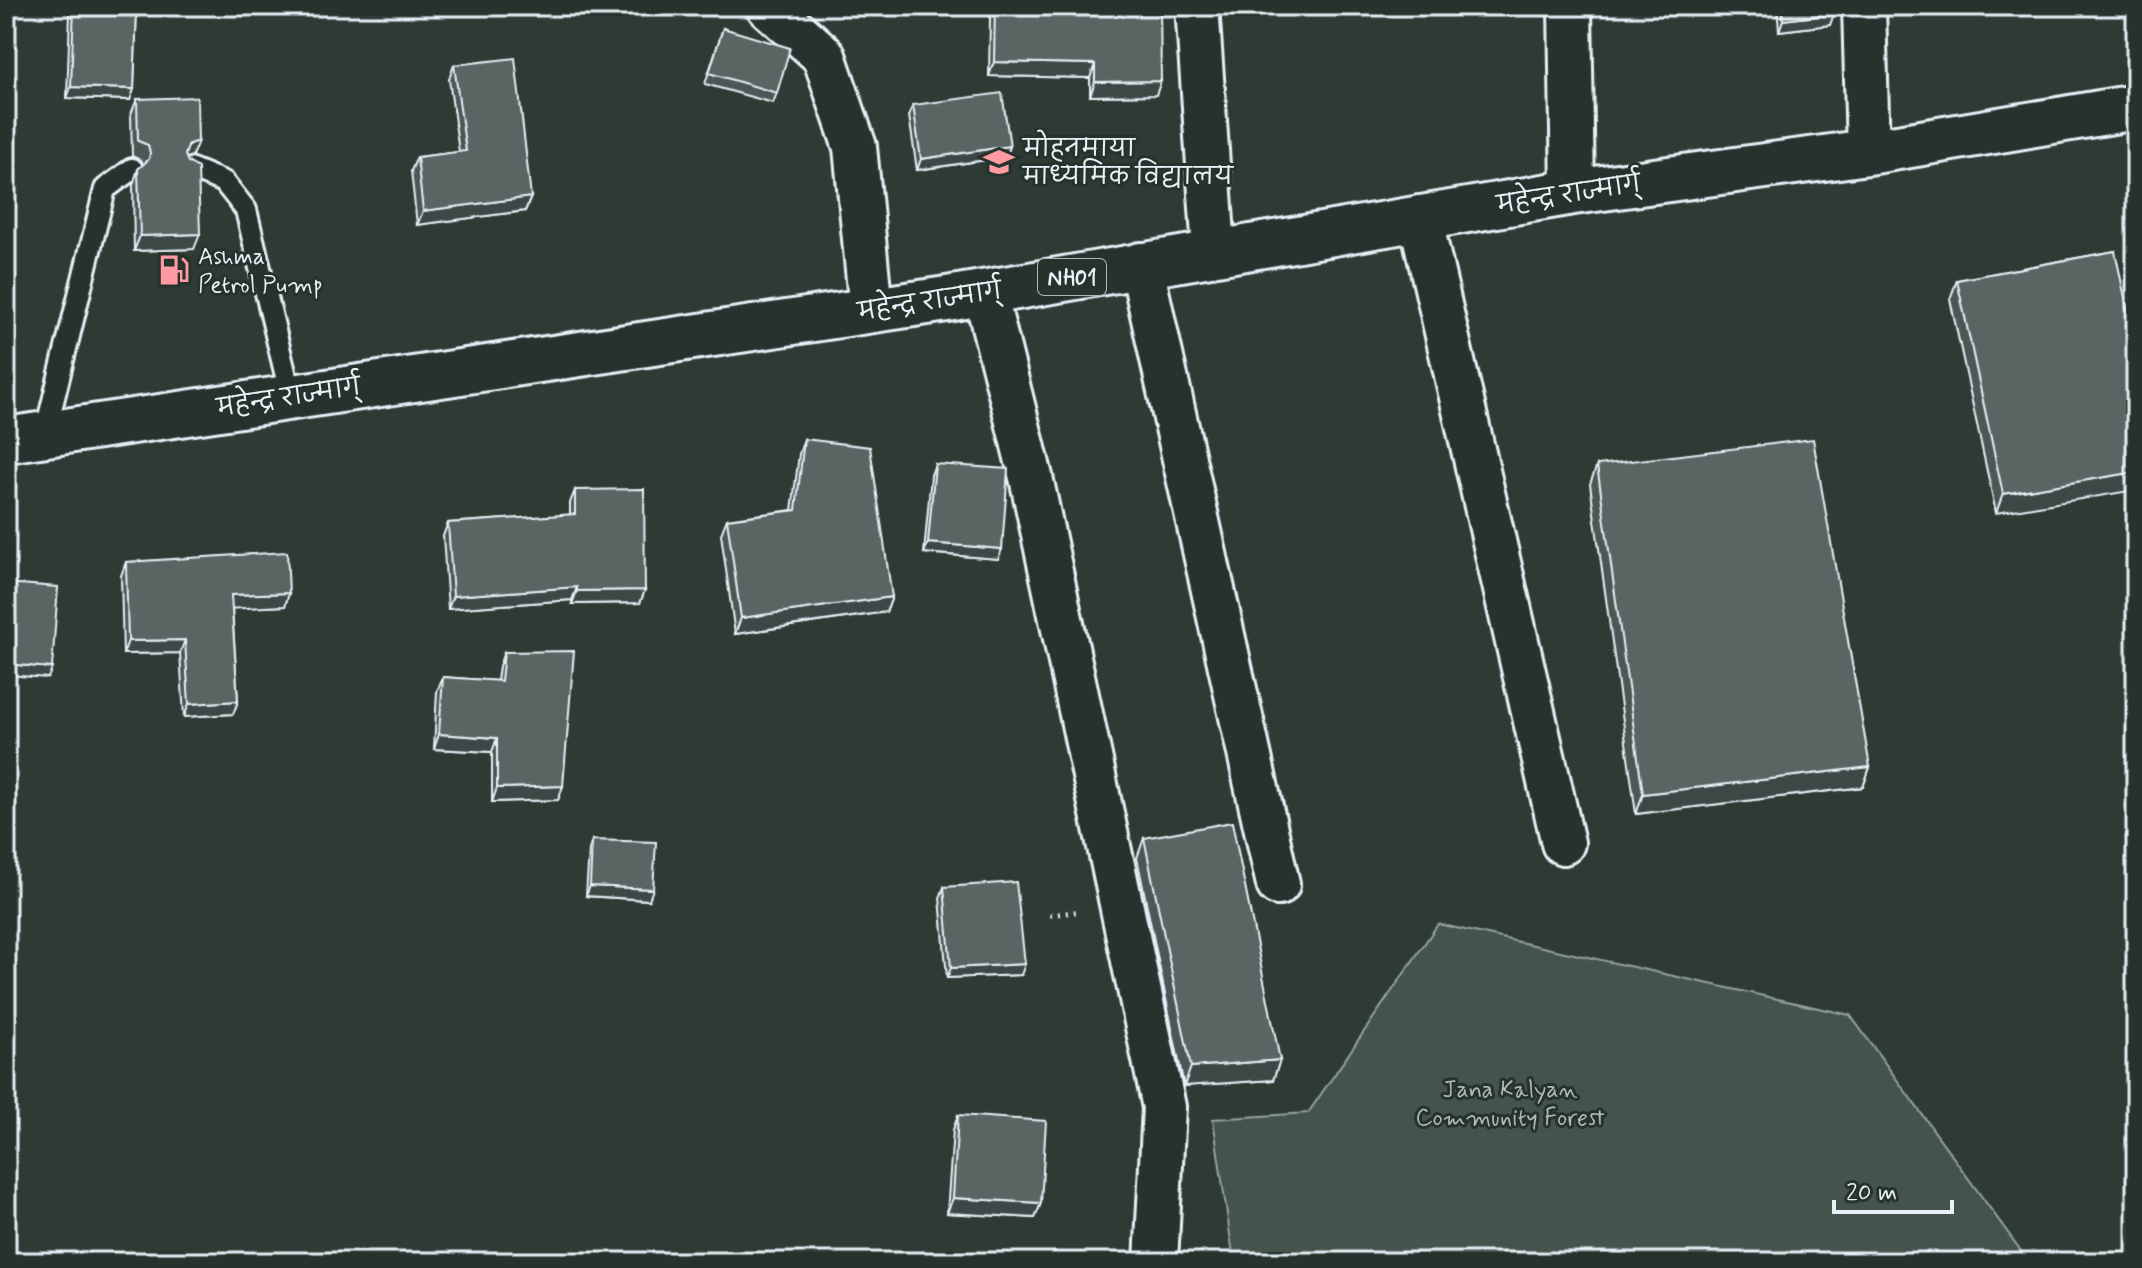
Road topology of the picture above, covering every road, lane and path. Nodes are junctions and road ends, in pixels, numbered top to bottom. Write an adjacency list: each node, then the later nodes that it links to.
1 (768, 6): 14 (street)
2 (1197, 6): 11 (street)
3 (1570, 6): 9 (street)
4 (1864, 6): 6 (street)
5 (2136, 107): 6 (highway, महेन्द्र राज्मार्ग् / NH01)
6 (1868, 152): 9 (highway, महेन्द्र राज्मार्ग् / NH01)
7 (132, 169): 16 (lane)
8 (192, 169): 15 (lane)
9 (1573, 192): 10 (highway, महेन्द्र राज्मार्ग् / NH01)
10 (1420, 217): 11 (highway, महेन्द्र राज्मार्ग् / NH01); 17 (street)
11 (1214, 251): 12 (highway, महेन्द्र राज्मार्ग् / NH01)
12 (1141, 264): 13 (highway, महेन्द्र राज्मार्ग् / NH01); 18 (street)
13 (985, 293): 14 (highway, महेन्द्र राज्मार्ग् / NH01); 19 (street)
14 (871, 310): 15 (highway, महेन्द्र राज्मार्ग् / NH01)
15 (291, 397): 16 (highway, महेन्द्र राज्मार्ग् / NH01)
16 (26, 437)
17 (1563, 843)
18 (1278, 884)
19 (1156, 1262)

